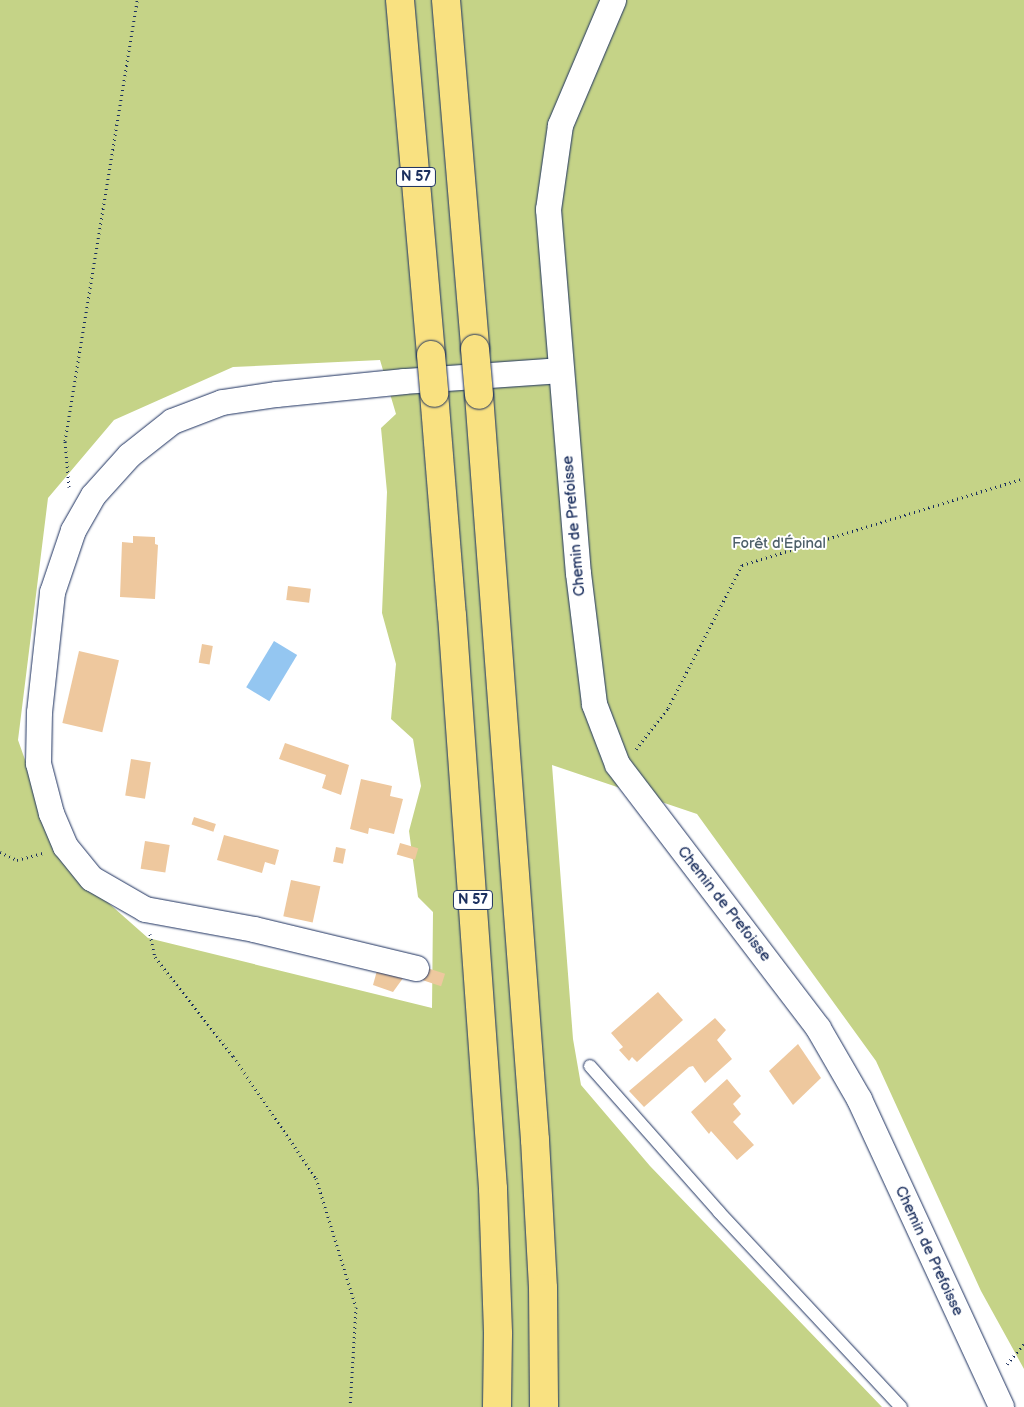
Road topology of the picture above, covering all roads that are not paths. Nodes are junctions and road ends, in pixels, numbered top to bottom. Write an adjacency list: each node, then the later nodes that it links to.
1 (400, 0): 7 (highway, N 57, bridge)
2 (446, 0): 8 (highway, N 57, bridge)
3 (613, 0): 4 (street, Chemin de Prefoisse)
4 (560, 370): 5 (street); 10 (street, Chemin de Prefoisse)
5 (416, 968)
6 (590, 1066): 9 (lane)
7 (497, 1407)
8 (544, 1407)
9 (901, 1407)
10 (1001, 1407)

